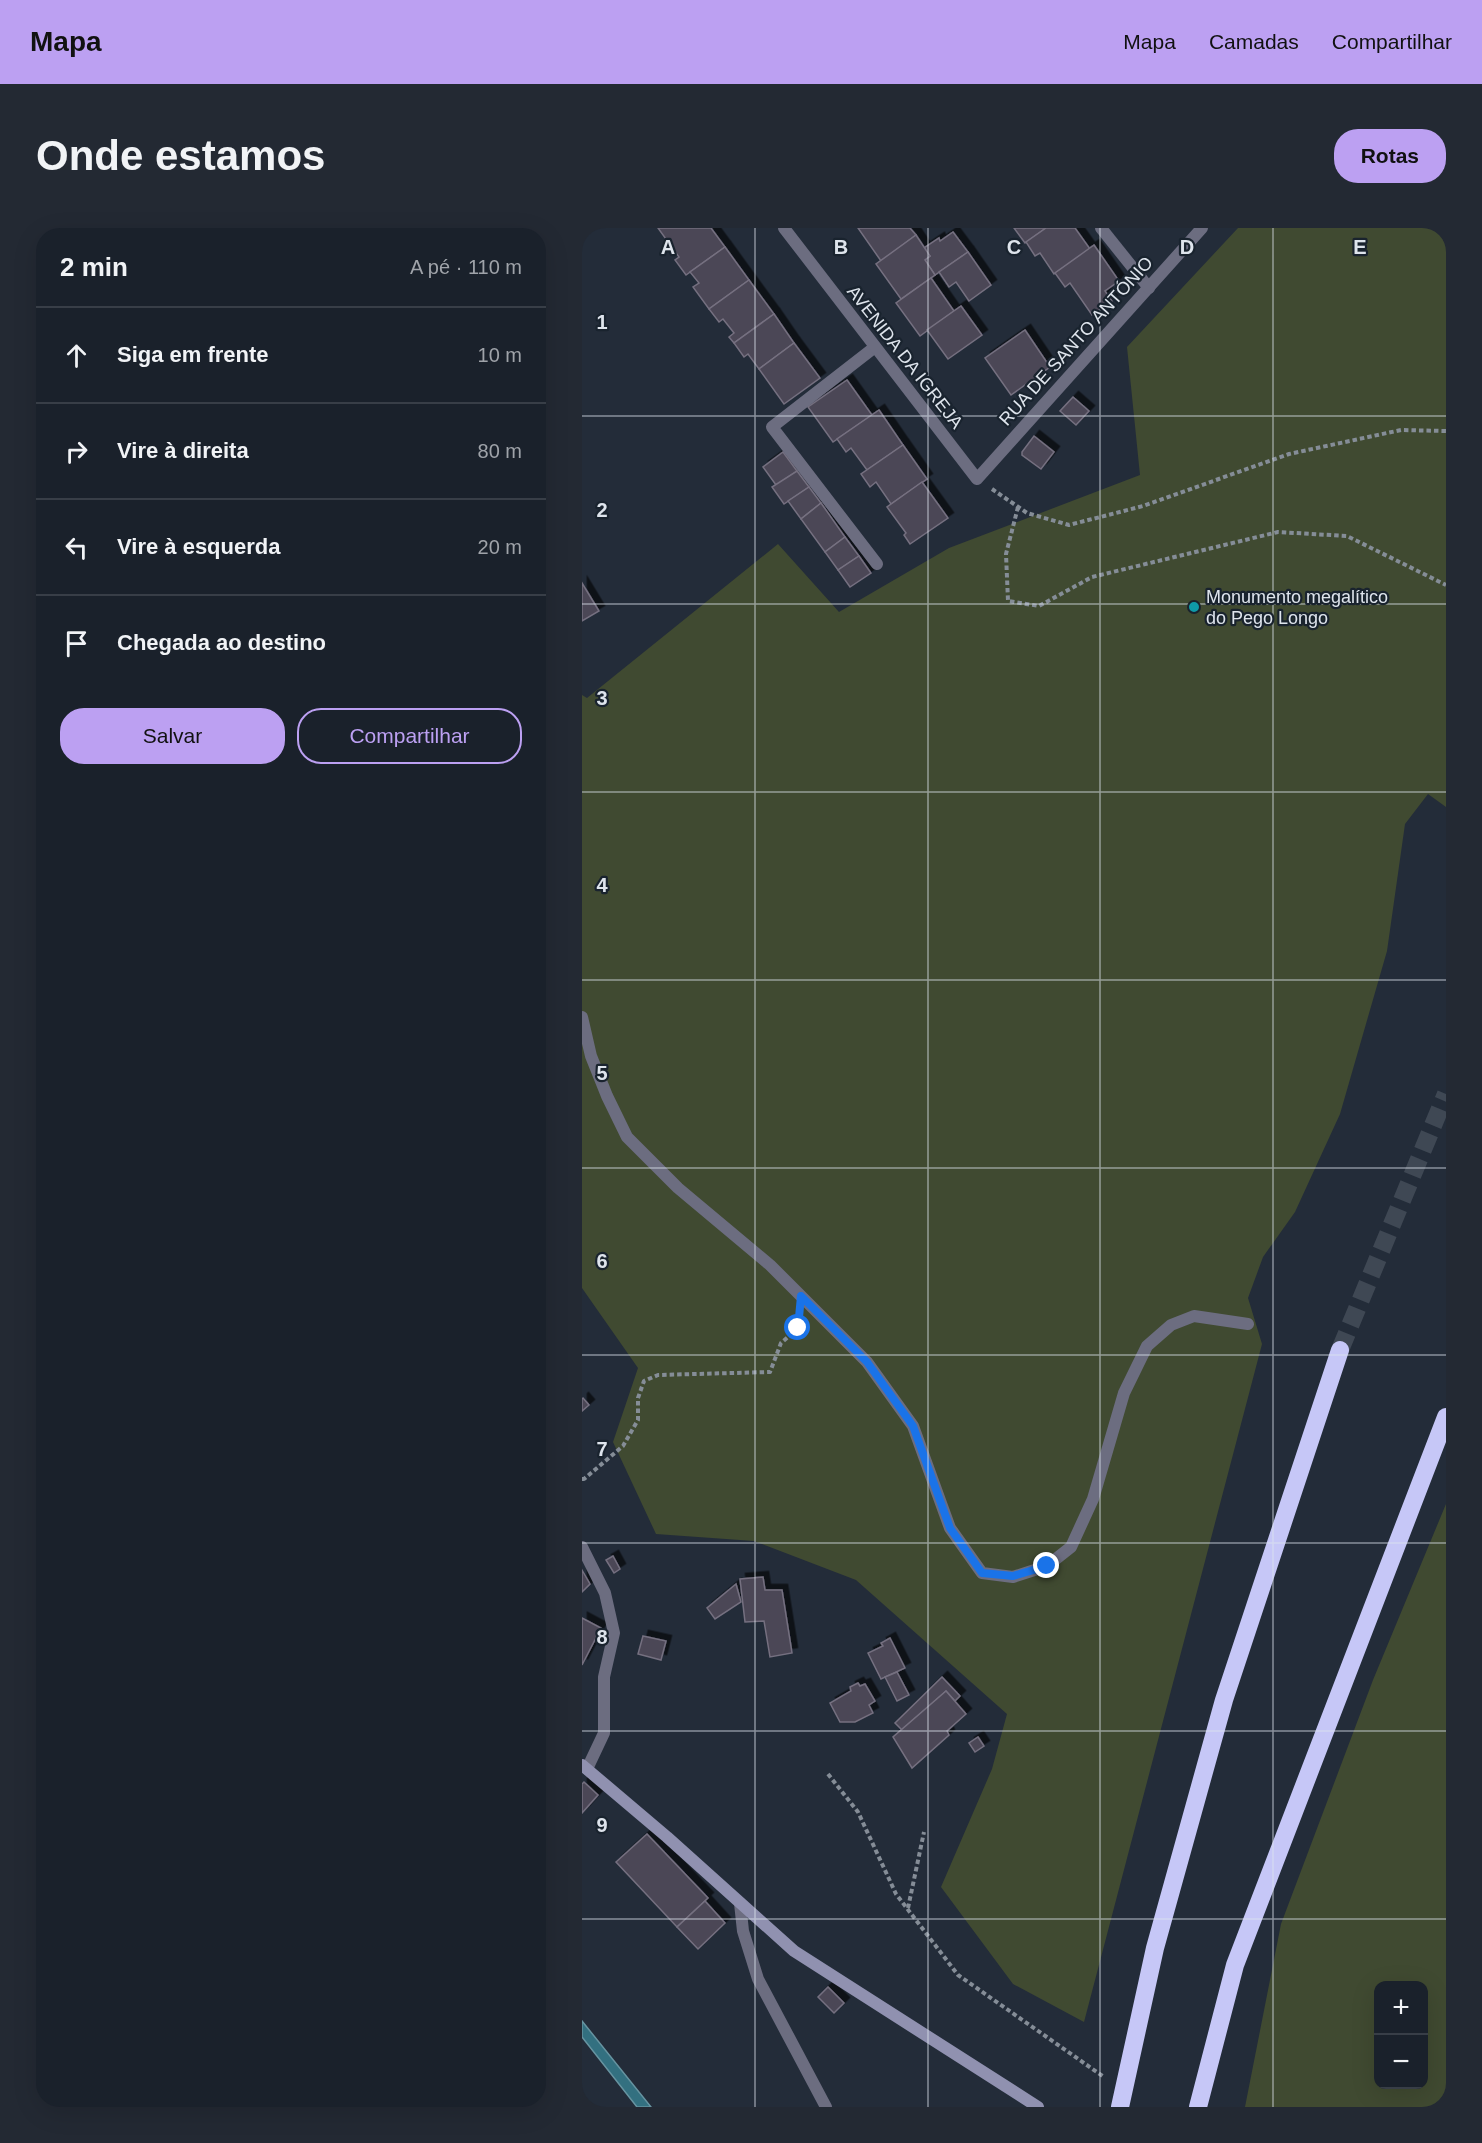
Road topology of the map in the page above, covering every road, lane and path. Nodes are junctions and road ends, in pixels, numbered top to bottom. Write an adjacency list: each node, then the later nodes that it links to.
1 (783, 228): 5 (street, AVENIDA DA IGREJA)
2 (1101, 228): 4 (street)
3 (1202, 228): 4 (street, RUA DE SANTO ANTÓNIO)
4 (1149, 288): 7 (street, RUA DE SANTO ANTÓNIO)
5 (875, 347): 7 (street, AVENIDA DA IGREJA); 9 (street)
6 (1446, 431): 8 (path)
7 (977, 479): 8 (path)
8 (1018, 507): 10 (path)
9 (877, 564)
10 (1446, 585)
11 (582, 1017): 12 (street)
12 (801, 1296): 13 (street); 16 (path)
13 (1248, 1324)
14 (1340, 1350): 26 (highway)
15 (1446, 1417): 27 (highway)
16 (582, 1479)
17 (582, 1547): 18 (street)
18 (584, 1767): 21 (street)
19 (828, 1774): 22 (path)
20 (924, 1832): 22 (path)
21 (740, 1903): 24 (street); 25 (street)
22 (908, 1909): 23 (path)
23 (1087, 2064)
24 (826, 2107)
25 (1038, 2107)
26 (1120, 2107)
27 (1198, 2107)

